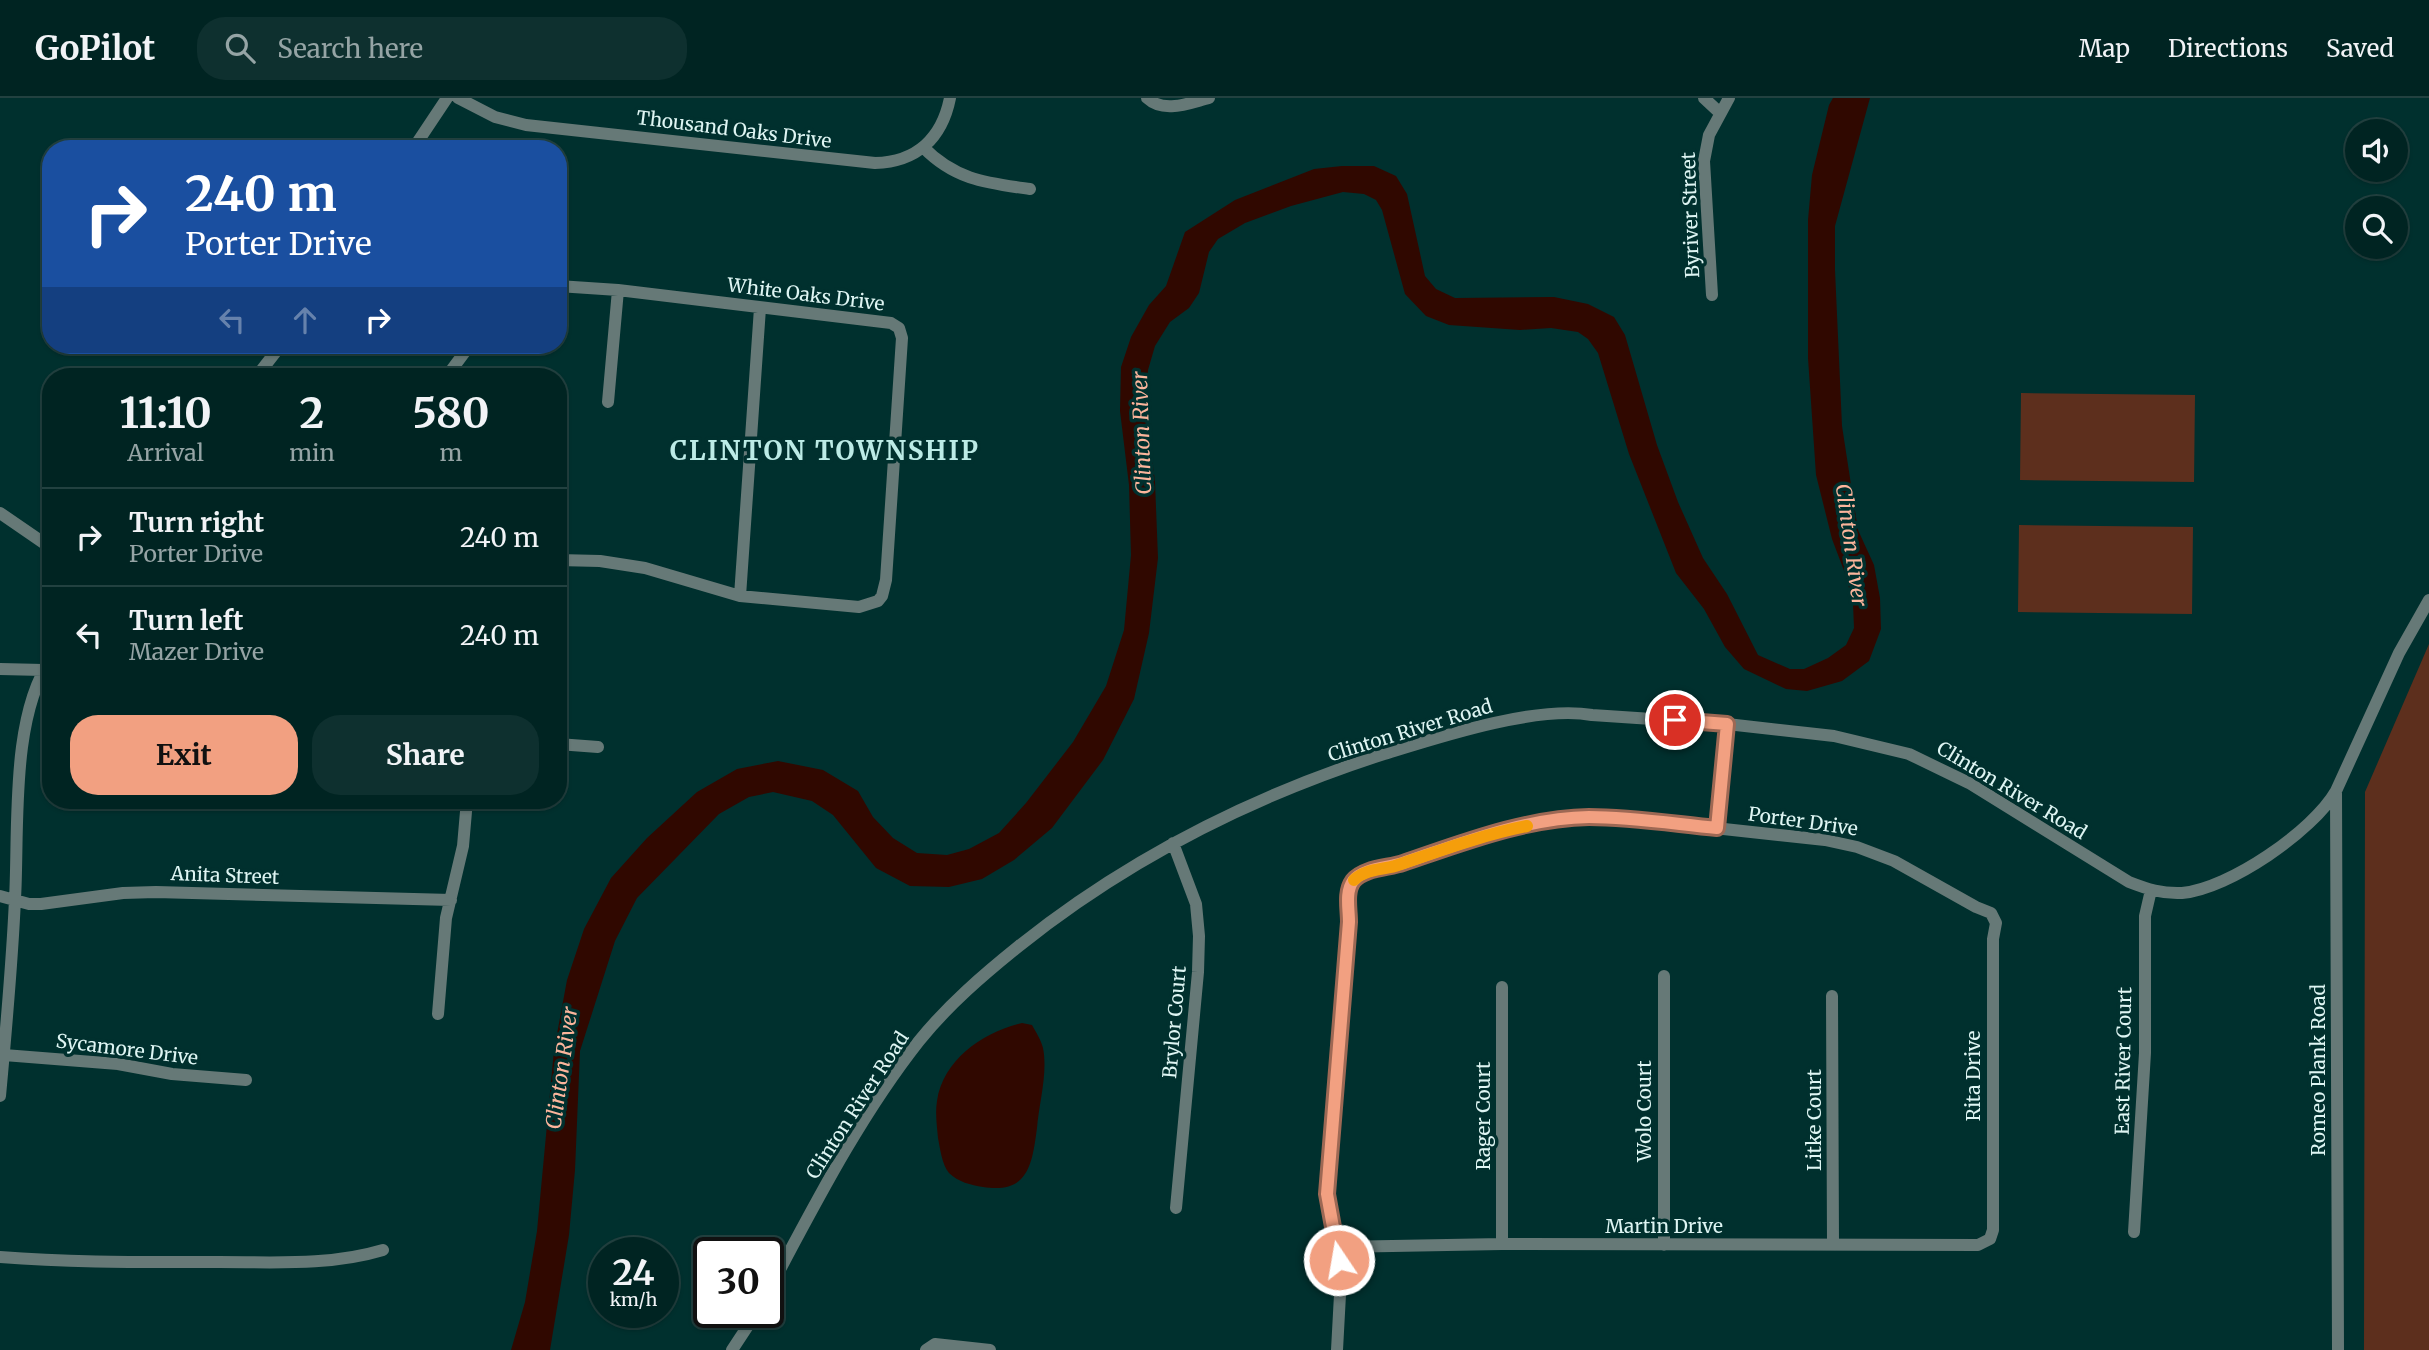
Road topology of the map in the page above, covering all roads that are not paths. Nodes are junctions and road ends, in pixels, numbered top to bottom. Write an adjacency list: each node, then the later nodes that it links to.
1 (447, 98): 9 (street)
2 (458, 98): 10 (street, Thousand Oaks Drive)
3 (950, 98): 10 (street)
4 (1209, 98): 7 (street)
5 (1704, 98): 8 (street)
6 (1728, 98): 8 (street, Byriver Street)
7 (1151, 101)
8 (1719, 113): 14 (street, Byriver Street)
9 (419, 140)
10 (923, 147): 11 (street)
11 (1030, 189)
12 (567, 287): 13 (street, White Oaks Drive)
13 (618, 290): 15 (street, White Oaks Drive); 16 (street)
14 (1712, 295)
15 (760, 308): 20 (street); 20 (street, White Oaks Drive)
16 (608, 402)
17 (0, 513): 18 (street)
18 (42, 542)
19 (567, 560): 20 (street)
20 (740, 596)
21 (2429, 600): 28 (street, Clinton River Road)
22 (42, 665): 23 (street)
23 (0, 669)
24 (42, 677): 34 (street)
25 (1727, 724): 30 (street); 31 (street, Clinton River Road); 32 (street, Clinton River Road)
26 (567, 745): 27 (street)
27 (598, 747)
28 (2336, 790): 32 (street, Clinton River Road); 59 (street, Romeo Plank Road)
29 (466, 809): 35 (street)
30 (1717, 828): 36 (street, Porter Drive); 50 (street, Porter Drive)
31 (1173, 843): 44 (street, Brylor Court); 53 (street, Clinton River Road)
32 (2151, 891): 45 (street, East River Court)
33 (0, 896): 34 (street, Anita Street)
34 (15, 899): 35 (street, Anita Street); 41 (street)
35 (451, 900): 40 (street)
36 (1991, 913): 46 (street, Rita Drive)
37 (1664, 976): 49 (street, Wolo Court)
38 (1502, 987): 47 (street, Rager Court)
39 (1832, 996): 48 (street, Litke Court)
40 (438, 1014)
41 (4, 1055): 42 (street, Sycamore Drive); 43 (street)
42 (246, 1080)
43 (0, 1096)
44 (1176, 1208)
45 (2134, 1232)
46 (1990, 1239): 48 (street, Martin Drive)
47 (1502, 1244): 49 (street, Martin Drive); 50 (street, Martin Drive)
48 (1833, 1244): 49 (street, Martin Drive)
49 (1664, 1245)
50 (1337, 1247): 58 (street)
51 (383, 1250): 52 (street)
52 (0, 1257)
53 (784, 1263)
54 (746, 1328): 56 (street)
55 (928, 1348): 57 (street)
56 (732, 1350)
57 (990, 1350)
58 (1336, 1350)
59 (2337, 1350)

